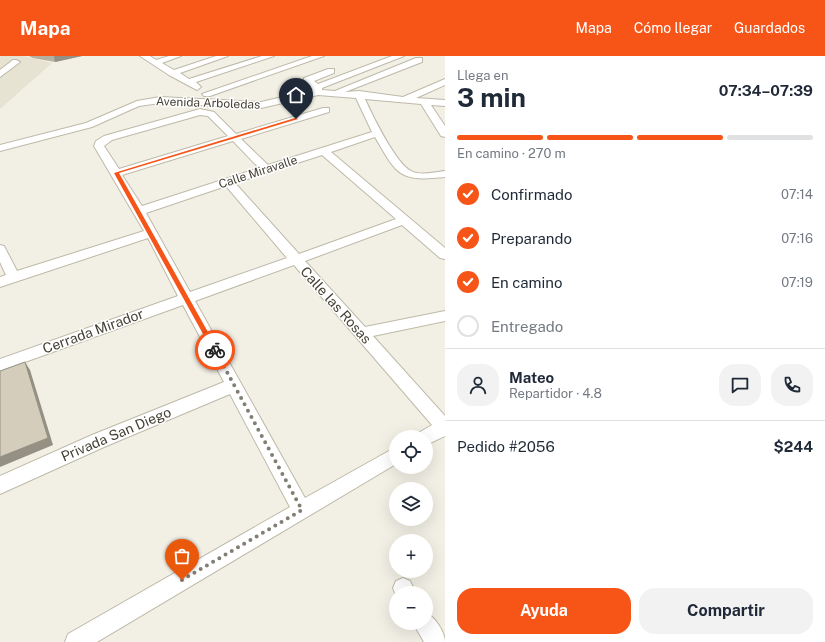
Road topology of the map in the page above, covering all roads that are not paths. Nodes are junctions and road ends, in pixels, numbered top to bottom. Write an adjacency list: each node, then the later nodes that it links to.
1 (144, 56): 9 (street)
2 (177, 56): 9 (street)
3 (224, 56): 11 (street)
4 (270, 56): 13 (street)
5 (320, 56): 20 (street)
6 (400, 56): 15 (street)
7 (418, 60): 16 (street)
8 (16, 62): 12 (street)
9 (155, 63): 11 (street)
10 (343, 67): 15 (street)
11 (172, 73): 13 (street)
12 (0, 74)
13 (188, 82): 20 (street)
14 (445, 82): 18 (street)
15 (318, 89): 16 (street, Avenida Arboledas); 20 (street, Avenida Arboledas)
16 (336, 92): 17 (street, Avenida Arboledas)
17 (358, 94): 18 (street, Avenida Arboledas); 23 (street)
18 (406, 98): 19 (street, Avenida Arboledas)
19 (423, 100): 21 (street, Avenida Arboledas); 24 (street)
20 (207, 103): 25 (street); 26 (street, Avenida Arboledas); 29 (street)
21 (445, 103)
22 (326, 110): 25 (street)
23 (378, 133): 27 (street, Calle Miravalle); 30 (street)
24 (445, 134)
25 (236, 137): 28 (street); 29 (street)
26 (0, 148)
27 (323, 150): 28 (street, Calle Miravalle); 33 (street)
28 (266, 169): 31 (street, Calle Miravalle)
29 (117, 173): 32 (street)
30 (445, 174)
31 (228, 182): 32 (street, Calle Miravalle); 39 (street, Calle las Rosas)
32 (139, 211): 34 (street)
33 (404, 220): 36 (street); 39 (street, Cerrada Mirador)
34 (151, 232): 40 (street); 42 (street)
35 (445, 239): 36 (street)
36 (431, 241): 38 (street)
37 (0, 249): 40 (street)
38 (445, 255)
39 (296, 260): 42 (street, Cerrada Mirador); 44 (street, Calle las Rosas)
40 (14, 278): 41 (street)
41 (0, 282)
42 (187, 298): 45 (street, Cerrada Mirador); 46 (street)
43 (445, 316): 44 (street)
44 (362, 333): 47 (street, Calle las Rosas)
45 (0, 365)
46 (234, 385): 50 (street, Privada San Diego); 51 (street)
47 (444, 427): 48 (street)
48 (433, 433)
49 (389, 459): 51 (street)
50 (0, 485)
51 (302, 510): 53 (street)
52 (428, 630): 54 (street)
53 (76, 642)
54 (436, 642)

